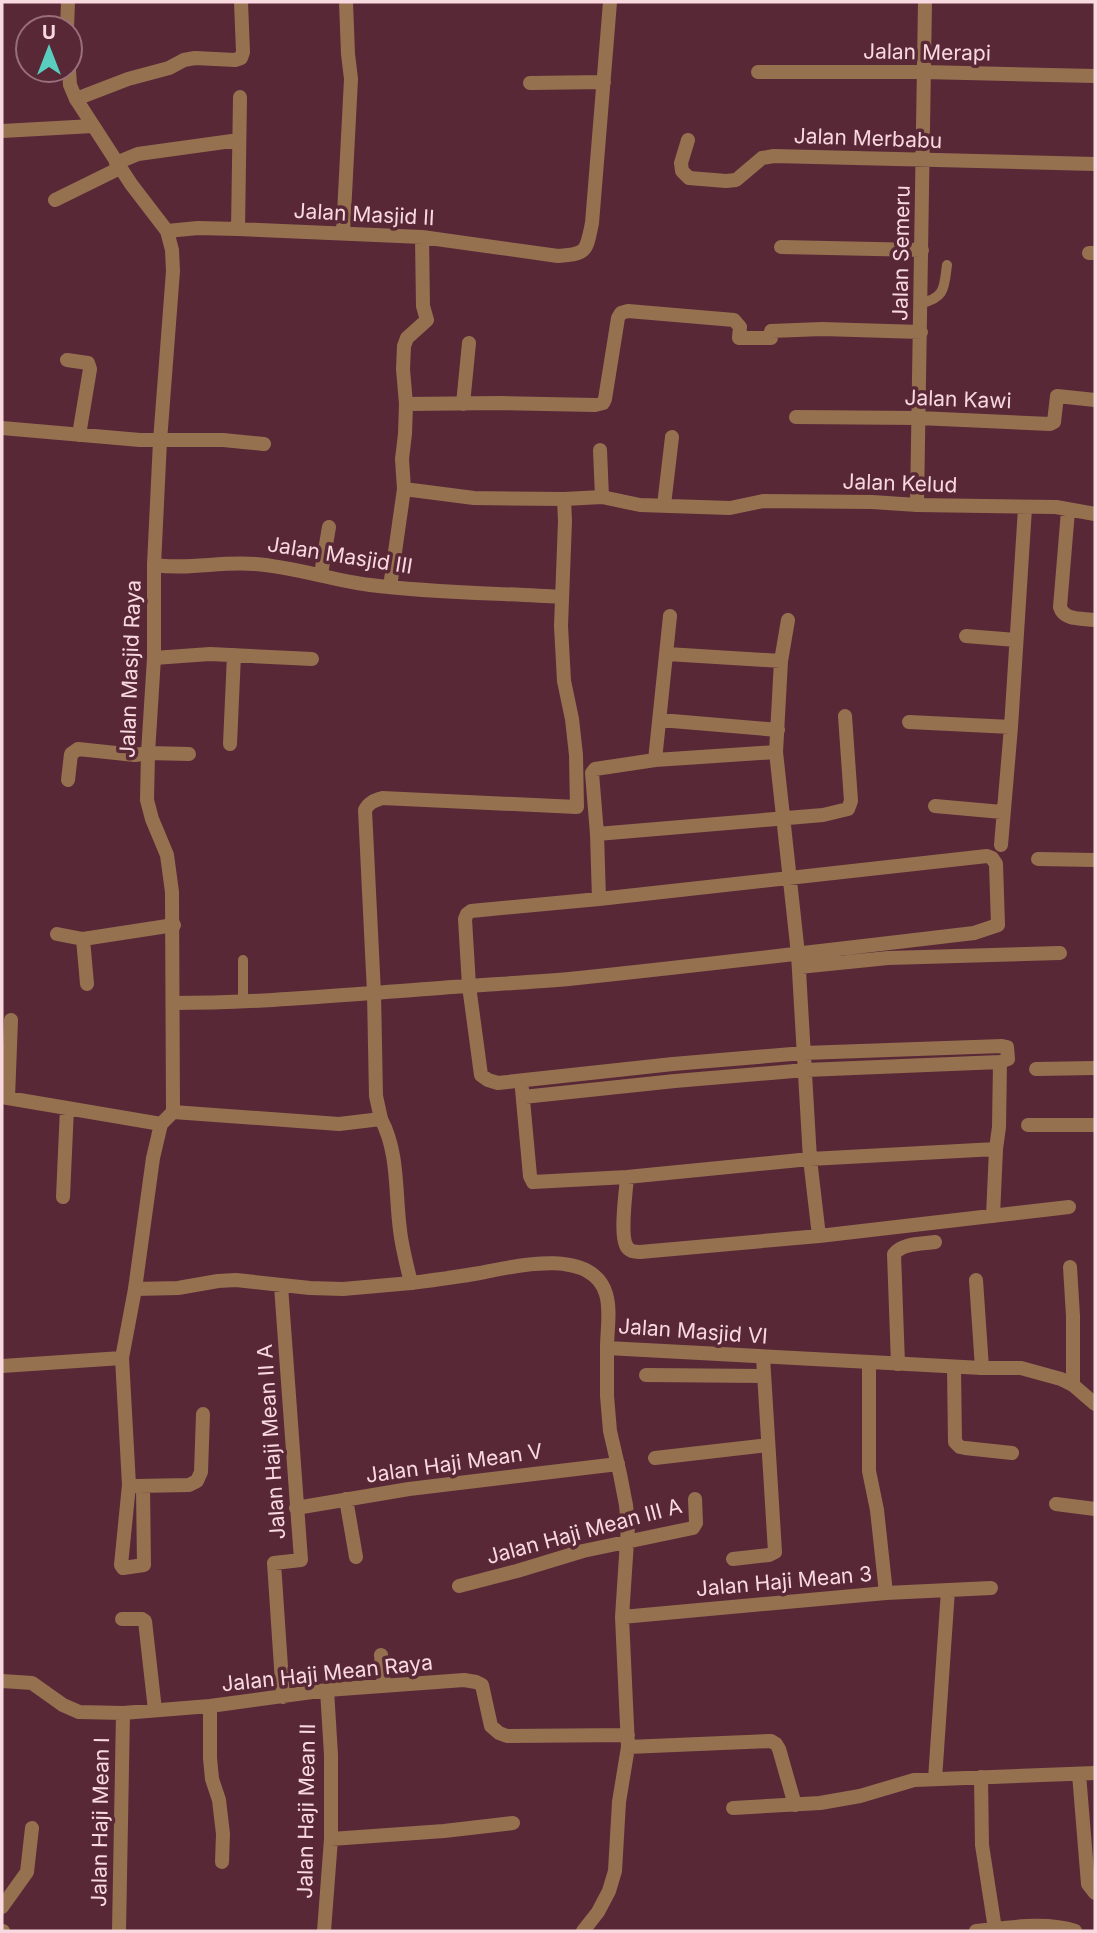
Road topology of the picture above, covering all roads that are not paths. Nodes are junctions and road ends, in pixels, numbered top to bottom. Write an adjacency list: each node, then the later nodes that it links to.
1 (241, 2): 12 (street)
2 (346, 2): 23 (street)
3 (610, 2): 8 (street)
4 (925, 2): 6 (street, Jalan Semeru)
5 (758, 72): 6 (street, Jalan Merapi)
6 (924, 72): 7 (street, Jalan Merapi); 17 (street, Jalan Semeru)
7 (1095, 76)
8 (604, 82): 9 (street); 24 (street, Jalan Masjid II)
9 (530, 83)
10 (70, 84): 12 (street, Jalan Masjid Raya)
11 (240, 97): 15 (street)
12 (76, 100): 13 (street, Jalan Masjid Raya)
13 (93, 126): 14 (street); 19 (street, Jalan Masjid Raya)
14 (2, 131)
15 (239, 140): 19 (street); 21 (street)
16 (688, 140): 17 (street, Jalan Merbabu)
17 (923, 161): 18 (street, Jalan Merbabu); 26 (street, Jalan Semeru)
18 (1095, 164)
19 (118, 165): 20 (street); 22 (street, Jalan Masjid Raya)
20 (55, 200)
21 (238, 229): 22 (street, Jalan Masjid II); 23 (street, Jalan Masjid II)
22 (167, 231): 40 (street, Jalan Masjid Raya)
23 (343, 233): 24 (street, Jalan Masjid II)
24 (422, 237): 33 (street)
25 (781, 247): 26 (street)
26 (922, 250): 28 (street, Jalan Semeru)
27 (947, 265): 28 (lane)
28 (921, 303): 29 (street, Jalan Semeru)
29 (921, 332): 34 (street); 36 (street, Jalan Semeru)
30 (469, 344): 34 (street)
31 (67, 360): 38 (street)
32 (1095, 400): 36 (street, Jalan Kawi)
33 (406, 404): 34 (street); 43 (street)
34 (463, 404)
35 (796, 417): 36 (street, Jalan Kawi)
36 (919, 418): 47 (street, Jalan Semeru)
37 (2, 428): 38 (street)
38 (79, 435): 40 (street)
39 (672, 437): 46 (street)
40 (160, 441): 41 (street); 52 (street, Jalan Masjid Raya)
41 (264, 444)
42 (600, 450): 44 (street)
43 (404, 489): 45 (street); 54 (street)
44 (601, 497): 45 (street); 46 (street)
45 (564, 499): 55 (street)
46 (664, 505): 47 (street, Jalan Kelud)
47 (917, 505): 48 (street, Jalan Kelud)
48 (1025, 508): 49 (street, Jalan Kelud); 60 (street)
49 (1068, 510): 50 (street, Jalan Kelud); 58 (street)
50 (1095, 514)
51 (329, 527): 53 (street)
52 (154, 565): 53 (street, Jalan Masjid III); 63 (street, Jalan Masjid Raya)
53 (321, 574): 54 (street, Jalan Masjid III)
54 (390, 587): 55 (street, Jalan Masjid III)
55 (561, 597): 94 (street)
56 (670, 616): 61 (street)
57 (788, 620): 65 (street)
58 (1095, 620)
59 (965, 636): 60 (street)
60 (1016, 640): 69 (street)
61 (667, 654): 65 (street); 67 (street)
62 (234, 655): 63 (street); 64 (street); 71 (street)
63 (154, 657): 73 (street, Jalan Masjid Raya)
64 (312, 659)
65 (781, 661): 70 (street)
66 (845, 716): 79 (street)
67 (660, 720): 70 (street); 75 (street)
68 (909, 722): 69 (street)
69 (1011, 727): 78 (street)
70 (778, 730): 72 (street)
71 (230, 744)
72 (776, 752): 75 (street); 79 (street)
73 (148, 753): 74 (street); 76 (street); 86 (street, Jalan Masjid Raya)
74 (189, 754)
75 (655, 760): 80 (street)
76 (68, 780)
77 (935, 806): 78 (street)
78 (1002, 812): 81 (street)
79 (783, 818): 80 (street); 84 (street)
80 (597, 834): 85 (street)
81 (1001, 845)
82 (1038, 859): 83 (street)
83 (1095, 860)
84 (791, 878): 85 (street); 91 (street); 91 (street)
85 (599, 899): 93 (street)
86 (174, 925): 88 (street); 95 (street, Jalan Masjid Raya)
87 (57, 934): 88 (street)
88 (83, 939): 92 (street)
89 (1060, 953): 91 (street)
90 (243, 960): 96 (lane)
91 (799, 960): 93 (street); 98 (street)
92 (87, 984)
93 (469, 986): 94 (street); 103 (street)
94 (374, 993): 96 (street); 108 (street)
95 (173, 1003): 96 (street); 107 (street, Jalan Masjid Raya)
96 (243, 1003)
97 (11, 1020): 104 (street)
98 (804, 1053): 99 (street); 102 (street); 103 (street)
99 (1000, 1062): 102 (street); 112 (street)
100 (1095, 1068): 101 (street)
101 (1036, 1069)
102 (806, 1070): 105 (street); 113 (street)
103 (521, 1079): 105 (street)
104 (5, 1097): 106 (street)
105 (523, 1097): 114 (street)
106 (67, 1108): 109 (street); 115 (street)
107 (173, 1112): 108 (street); 109 (street)
108 (381, 1119): 122 (street)
109 (161, 1124): 124 (street)
110 (1028, 1125): 111 (street)
111 (1095, 1125)
112 (996, 1149): 113 (street); 117 (street)
113 (810, 1159): 114 (street); 118 (street)
114 (627, 1177): 118 (street)
115 (63, 1197)
116 (1069, 1207): 117 (street)
117 (993, 1216): 118 (street)
118 (819, 1236)
119 (935, 1242): 129 (street)
120 (1070, 1267): 135 (street)
121 (976, 1280): 132 (street)
122 (411, 1283): 123 (street, Jalan Masjid VI); 125 (street, Jalan Masjid VI)
123 (281, 1286): 124 (street, Jalan Masjid VI); 146 (street, Jalan Haji Mean II A)
124 (135, 1289): 127 (street)
125 (607, 1348): 126 (street, Jalan Masjid VI); 141 (street)
126 (763, 1357): 128 (street, Jalan Masjid VI); 134 (street)
127 (122, 1358): 130 (street); 142 (street)
128 (869, 1362): 129 (street, Jalan Masjid VI); 154 (street, Jalan Haji Mean 3)
129 (898, 1364): 131 (street, Jalan Masjid VI)
130 (2, 1366)
131 (954, 1367): 132 (street, Jalan Masjid VI); 139 (street)
132 (982, 1368): 135 (street, Jalan Masjid VI)
133 (646, 1375): 134 (street)
134 (763, 1376): 138 (street)
135 (1073, 1385): 136 (street, Jalan Masjid VI)
136 (1095, 1404)
137 (203, 1414): 142 (street)
138 (768, 1445): 140 (street); 150 (street)
139 (1012, 1453)
140 (655, 1458)
141 (618, 1464): 143 (street, Jalan Haji Mean V); 148 (street)
142 (136, 1486): 142 (street)
143 (346, 1499): 146 (street, Jalan Haji Mean V); 149 (street)
144 (695, 1499): 148 (street, Jalan Haji Mean III A)
145 (1056, 1504): 147 (street)
146 (296, 1508): 161 (street, Jalan Haji Mean II A)
147 (1095, 1508)
148 (626, 1543): 151 (street, Jalan Haji Mean III A); 155 (street)
149 (356, 1556)
150 (733, 1559)
151 (459, 1586)
152 (991, 1588): 153 (street)
153 (948, 1590): 154 (street); 169 (street)
154 (886, 1593): 155 (street, Jalan Haji Mean 3)
155 (622, 1617): 165 (street)
156 (122, 1619): 163 (street)
157 (381, 1656): 159 (street)
158 (2, 1681): 164 (street, Jalan Haji Mean Raya)
159 (384, 1686): 160 (street, Jalan Haji Mean Raya); 165 (street, Jalan Haji Mean Raya)
160 (327, 1690): 161 (street, Jalan Haji Mean Raya); 174 (street, Jalan Haji Mean II)
161 (283, 1697): 162 (street, Jalan Haji Mean Raya)
162 (210, 1706): 163 (street, Jalan Haji Mean Raya); 175 (street)
163 (155, 1710): 164 (street, Jalan Haji Mean Raya)
164 (123, 1713): 180 (street, Jalan Haji Mean I)
165 (628, 1741): 170 (street); 182 (street)
166 (1095, 1773): 167 (street)
167 (1079, 1774): 168 (street); 176 (street)
168 (981, 1777): 169 (street); 178 (street)
169 (936, 1779): 170 (street)
170 (795, 1805): 171 (street)
171 (733, 1808)
172 (513, 1823): 174 (street)
173 (32, 1828): 177 (street)
174 (331, 1839): 181 (street, Jalan Haji Mean II)
175 (222, 1863)
176 (1095, 1893)
177 (2, 1907)
178 (995, 1929): 179 (street); 183 (street)
179 (1068, 1930)
180 (119, 1931)
181 (324, 1931)
182 (583, 1931)
183 (976, 1931)

